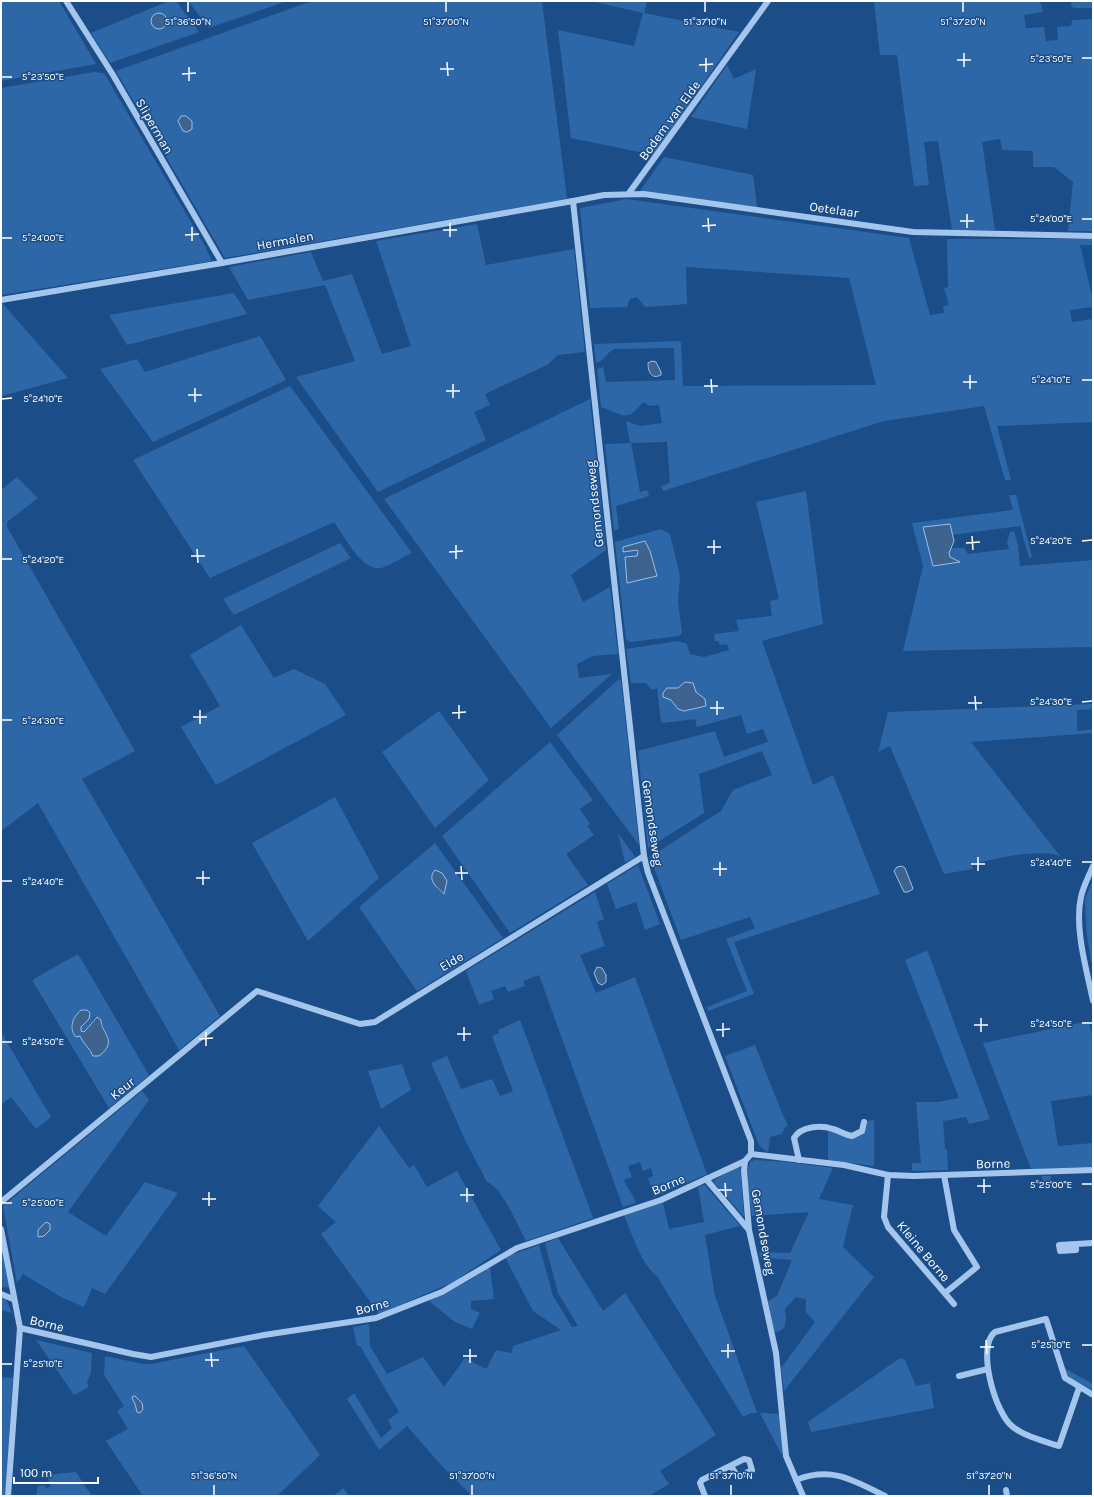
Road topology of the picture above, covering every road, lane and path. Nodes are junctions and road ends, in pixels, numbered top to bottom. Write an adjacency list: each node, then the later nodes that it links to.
1 (66, 1): 6 (street, Sliperman)
2 (768, 1): 3 (street, Bodem van Elde)
3 (630, 193): 4 (street, Oetelaar); 5 (street, Oetelaar)
4 (573, 201): 6 (street, Hermalen); 8 (street, Gemondseweg)
5 (1093, 236)
6 (222, 263): 7 (street, Hermalen)
7 (1, 300)
8 (644, 856): 10 (street, Elde); 13 (street, Gemondseweg)
9 (1093, 866): 11 (street)
10 (257, 991): 20 (street, Keur)
11 (1093, 1001)
12 (864, 1122): 14 (street)
13 (751, 1154): 14 (street, Borne); 15 (street)
14 (799, 1160): 17 (street, Borne)
15 (745, 1161): 19 (street, Borne); 22 (street, Gemondseweg)
16 (1093, 1170): 18 (street, Borne)
17 (888, 1175): 18 (street, Borne); 26 (street, Kleine Borne)
18 (944, 1175): 26 (street, Kleine Borne)
19 (706, 1179): 22 (street); 29 (street, Borne)
20 (1, 1202)
21 (1, 1229): 27 (street)
22 (749, 1230): 35 (street, Gemondseweg)
23 (1093, 1242): 24 (street)
24 (1076, 1244)
25 (1, 1294): 27 (street)
26 (945, 1294): 28 (street, Kleine Borne)
27 (14, 1299): 29 (street)
28 (954, 1304)
29 (20, 1328): 36 (street)
30 (988, 1369): 31 (street); 32 (street); 32 (street)
31 (959, 1376)
32 (1079, 1388): 33 (street)
33 (1093, 1395)
34 (731, 1466): 37 (street)
35 (796, 1480): 38 (street, Gemondseweg); 39 (street)
36 (8, 1496)
37 (705, 1496)
38 (803, 1496)
39 (885, 1496)

